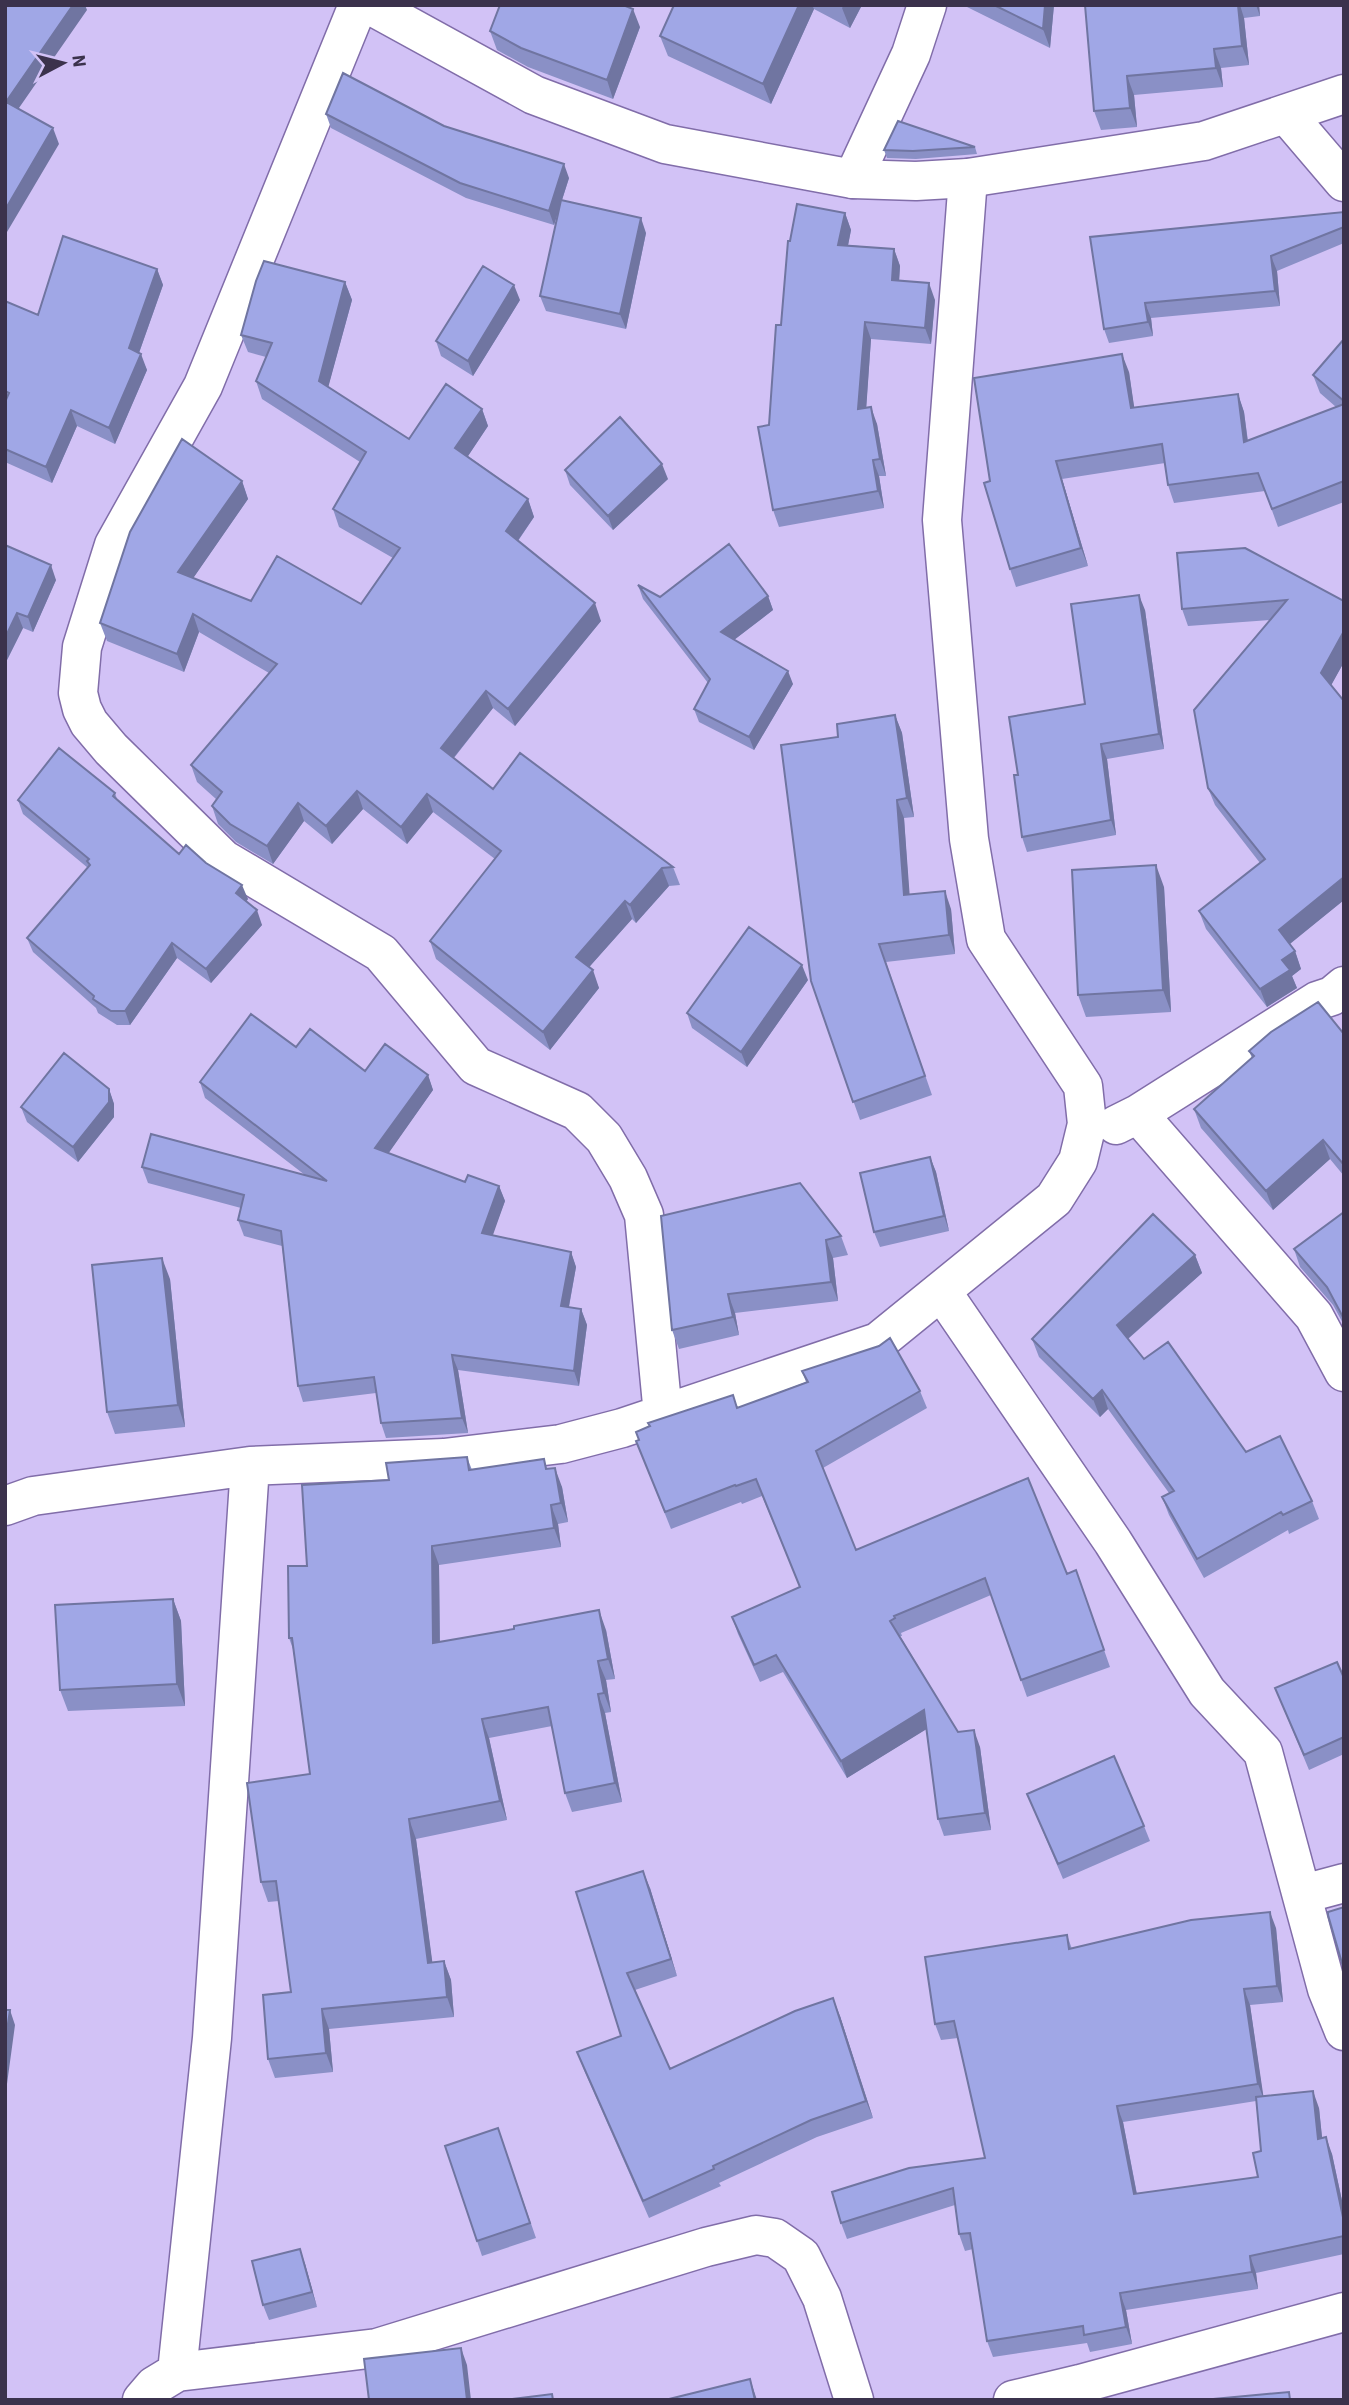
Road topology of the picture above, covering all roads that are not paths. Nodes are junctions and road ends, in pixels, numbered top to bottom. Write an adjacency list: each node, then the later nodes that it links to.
1 (358, 5): 14 (street)
2 (927, 5): 7 (street)
3 (396, 11): 7 (street)
4 (1343, 93): 5 (street)
5 (1286, 114): 6 (street); 8 (street)
6 (968, 178): 7 (street); 11 (street)
7 (853, 179)
8 (1344, 182)
9 (1344, 986): 10 (street)
10 (1138, 1114): 11 (street); 13 (street)
11 (1083, 1143): 12 (street)
12 (942, 1292): 14 (street); 18 (street)
13 (1344, 1372)
14 (663, 1415): 15 (street)
15 (250, 1466): 16 (street); 21 (street)
16 (5, 1506)
17 (1344, 1883): 18 (street)
18 (1303, 1894): 19 (street)
19 (1344, 2031)
20 (1344, 2312): 24 (street)
21 (177, 2372): 22 (street); 23 (street)
22 (142, 2400)
23 (854, 2400)
24 (1013, 2400)

